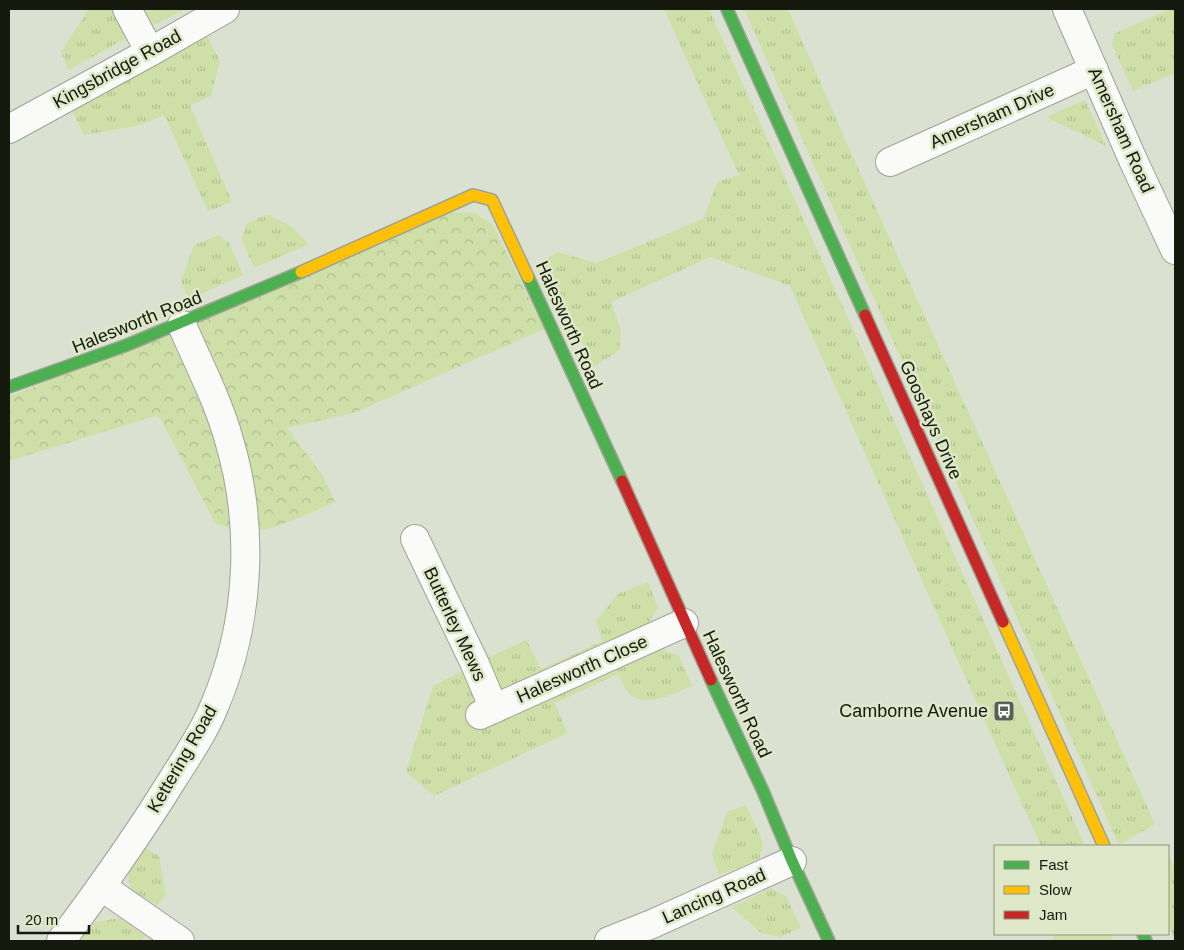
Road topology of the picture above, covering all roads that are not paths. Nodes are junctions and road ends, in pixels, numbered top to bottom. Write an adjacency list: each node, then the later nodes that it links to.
1 (127, 9): 5 (street)
2 (225, 9): 5 (street, Kingsbridge Road)
3 (727, 9): 15 (street, Gooshays Drive)
4 (1067, 9): 6 (street, Amersham Road)
5 (150, 52): 7 (street, Kingsbridge Road)
6 (1094, 70): 8 (street, Amersham Drive); 9 (street, Amersham Road)
7 (9, 129)
8 (890, 162)
9 (1175, 250)
10 (182, 325): 11 (street, Halesworth Road); 13 (street, Halesworth Road); 17 (street, Kettering Road)
11 (9, 387)
12 (415, 539): 14 (street, Butterley Mews)
13 (684, 623): 14 (street, Halesworth Close); 16 (street, Halesworth Road)
14 (487, 712)
15 (1104, 845)
16 (792, 861): 20 (street, Lancing Road); 21 (street, Halesworth Road)
17 (102, 887): 18 (street, Kettering Road); 19 (street)
18 (61, 941)
19 (180, 941)
20 (609, 941)
21 (829, 941)

